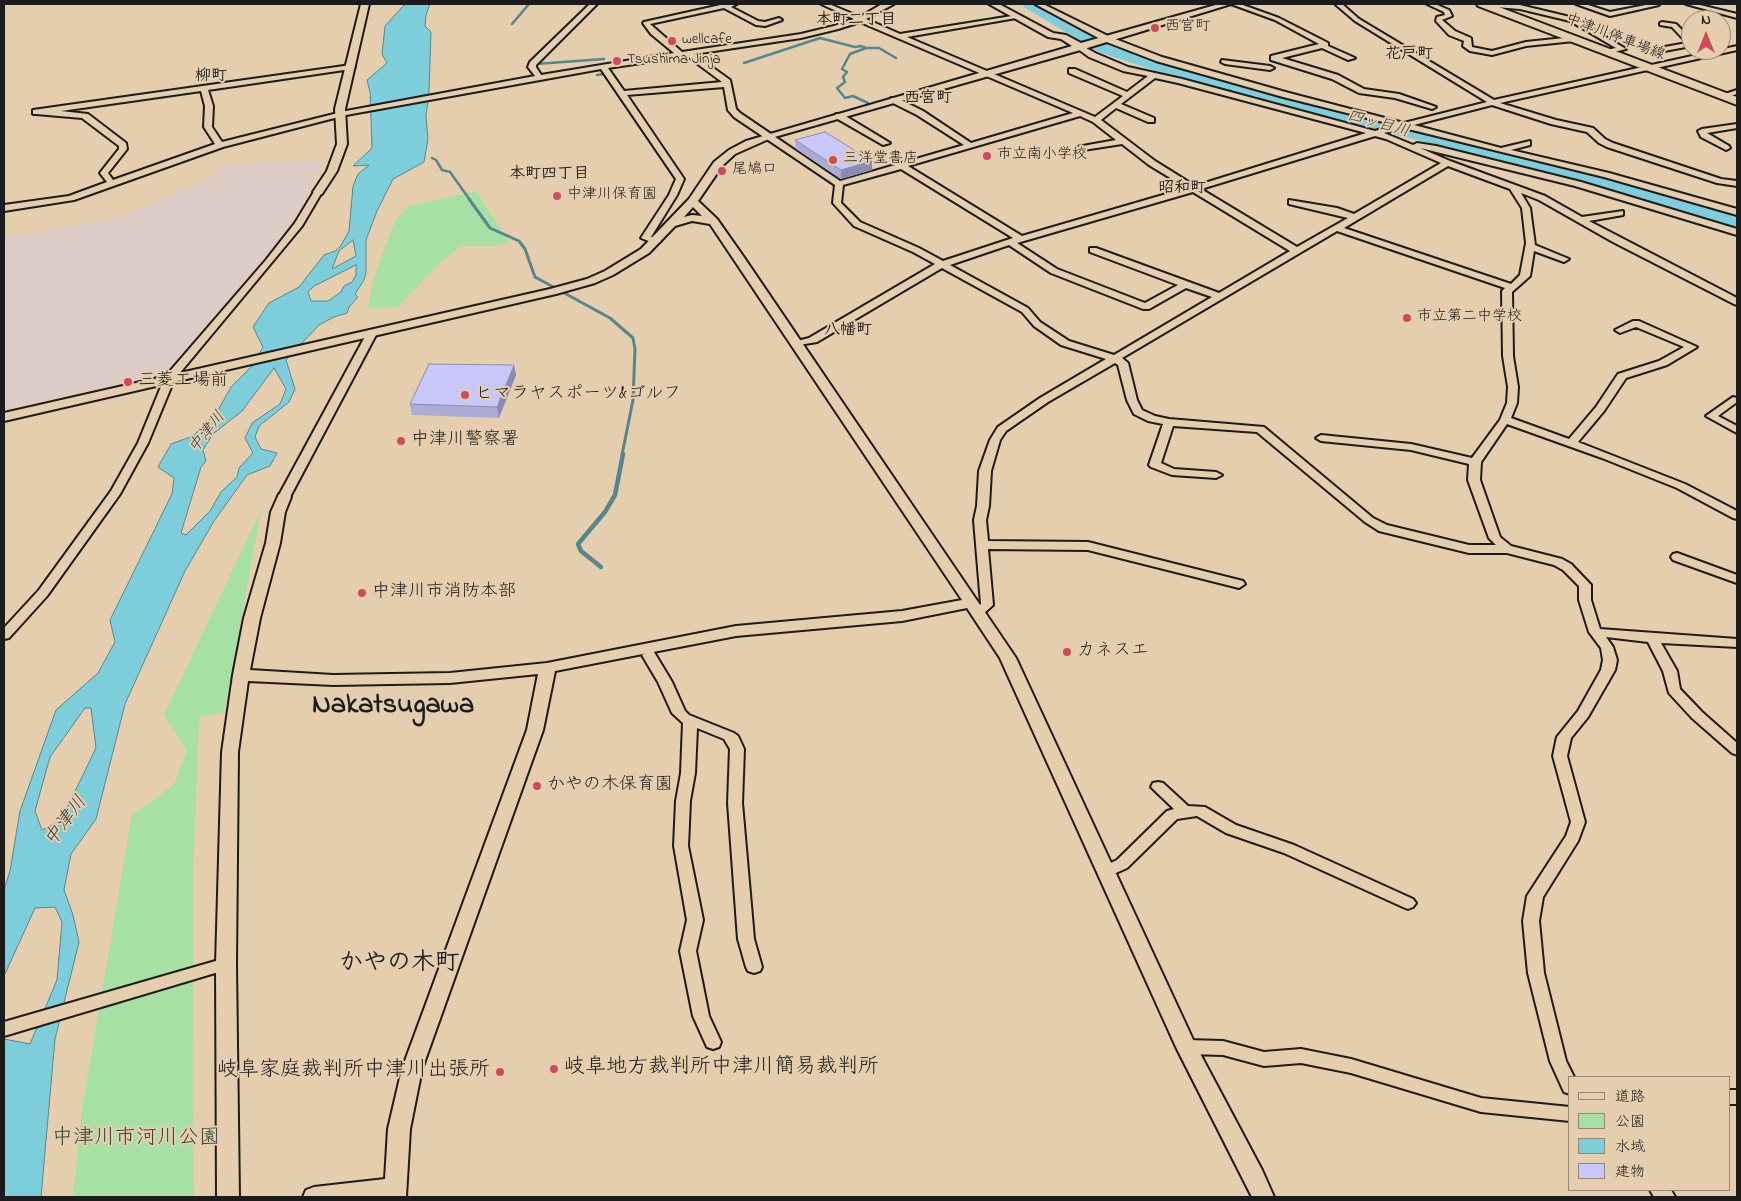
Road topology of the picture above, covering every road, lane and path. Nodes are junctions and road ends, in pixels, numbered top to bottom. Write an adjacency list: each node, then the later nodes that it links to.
1 (365, 4): 39 (street)
2 (594, 4): 46 (street)
3 (824, 4): 21 (street)
4 (891, 4): 21 (street)
5 (993, 4): 19 (street)
6 (1038, 4): 27 (street)
7 (1228, 4): 27 (street)
8 (1234, 4): 28 (street)
9 (1338, 4): 55 (street)
10 (1421, 4): 11 (street)
11 (1431, 4): 26 (street)
12 (1483, 4): 26 (main road, 中津川停車場線); 32 (street)
13 (1579, 4): 14 (street)
14 (1654, 4)
15 (1689, 4): 18 (street)
16 (1722, 4): 18 (street)
17 (728, 5): 22 (street); 33 (street)
18 (1707, 8): 20 (street)
19 (1016, 16): 25 (street); 30 (street)
20 (1737, 16)
21 (862, 19): 25 (street); 33 (street)
22 (780, 20)
23 (1662, 24): 24 (street)
24 (1681, 32)
25 (901, 36): 43 (street)
26 (1574, 39): 32 (main road, 中津川停車場線)
27 (1104, 40): 30 (street); 63 (street)
28 (1327, 45): 34 (street); 35 (street)
29 (1681, 45): 31 (street)
30 (1083, 46): 43 (street); 44 (street)
31 (1662, 50)
32 (1609, 52): 41 (main road, 中津川停車場線)
33 (684, 54): 38 (street); 47 (street)
34 (1351, 58)
35 (1278, 59): 40 (street); 57 (street)
36 (1681, 60): 41 (street)
37 (1226, 62): 40 (street)
38 (604, 66): 46 (street); 50 (street)
39 (351, 67): 48 (street); 58 (street)
40 (1270, 68): 45 (street)
41 (1649, 68): 52 (main road, 中津川停車場線); 55 (street)
42 (1072, 71): 51 (street)
43 (987, 73): 53 (street); 59 (street)
44 (1154, 76): 51 (street); 65 (street)
45 (1262, 76)
46 (539, 77): 58 (street)
47 (727, 84): 50 (street); 66 (street)
48 (204, 88): 70 (street); 80 (street)
49 (1737, 92): 52 (street)
50 (623, 93): 97 (street)
51 (1128, 94): 56 (street)
52 (1723, 96): 54 (main road, 中津川停車場線)
53 (894, 100): 60 (street); 71 (street)
54 (1737, 101)
55 (1494, 102): 63 (street); 79 (street)
56 (1116, 105): 61 (street); 62 (street)
57 (1432, 107)
58 (344, 113): 70 (street); 84 (street)
59 (1082, 113): 61 (street); 71 (street)
60 (839, 116): 66 (street); 68 (street)
61 (1096, 120): 67 (street)
62 (1152, 120)
63 (1404, 126): 65 (street); 75 (street)
64 (1737, 126): 73 (street)
65 (1376, 133): 72 (street); 82 (street)
66 (768, 136): 81 (street); 85 (street)
67 (1122, 140): 74 (street); 82 (street)
68 (886, 143)
69 (1527, 143): 75 (street)
70 (220, 145): 80 (street)
71 (969, 145): 77 (street)
72 (1408, 147): 76 (street); 78 (street)
73 (1726, 148)
74 (1080, 149)
75 (1502, 150): 89 (street)
76 (1447, 163): 83 (street); 90 (street)
77 (902, 166): 81 (street); 96 (street)
78 (1527, 172): 83 (street); 95 (street)
79 (1737, 183)
80 (112, 184): 87 (street)
81 (839, 184): 103 (street)
82 (1194, 188): 96 (street); 101 (street)
83 (1514, 188): 91 (street); 99 (street)
84 (318, 192): 112 (street)
85 (693, 201): 92 (street); 93 (street)
86 (1292, 202): 90 (street)
87 (4, 208)
88 (1620, 212): 91 (street)
89 (1737, 212)
90 (1354, 218): 94 (street)
91 (1582, 220): 107 (street)
92 (713, 221): 93 (street); 110 (street)
93 (673, 223): 97 (street)
94 (1336, 228): 101 (street); 105 (street)
95 (1737, 232)
96 (1021, 239): 98 (street)
97 (656, 241): 109 (street)
98 (1010, 242): 103 (street); 104 (street)
99 (1531, 247): 102 (street); 105 (street)
100 (1093, 250): 104 (street)
101 (1298, 252): 106 (street)
102 (1564, 259)
103 (943, 264): 110 (street); 111 (street)
104 (1186, 284): 106 (street)
105 (1513, 288): 115 (street)
106 (1218, 296): 111 (street)
107 (1737, 302)
108 (1620, 330): 119 (street)
109 (372, 333): 112 (street); 122 (street)
110 (797, 344): 129 (street)
111 (1114, 358): 116 (street); 124 (street)
112 (169, 379): 114 (street); 131 (street)
113 (1733, 400): 117 (street)
114 (4, 417)
115 (1505, 420): 119 (street); 120 (street)
116 (1169, 422): 121 (street); 125 (street)
117 (1737, 430)
118 (1321, 438): 120 (street)
119 (1572, 443): 123 (street)
120 (1475, 462): 125 (street)
121 (1216, 475)
122 (284, 497): 136 (street)
123 (1737, 516)
124 (983, 545): 128 (street); 129 (street)
125 (1507, 549): 130 (street)
126 (1677, 557): 127 (street)
127 (1737, 579)
128 (1239, 584)
129 (974, 607): 135 (street); 141 (street)
130 (1595, 632): 132 (street); 148 (street)
131 (4, 635)
132 (1652, 638): 133 (street); 138 (street)
133 (1737, 643)
134 (649, 655): 137 (street)
135 (547, 668): 136 (street); 150 (street)
136 (241, 675): 143 (street)
137 (690, 721): 144 (street); 146 (street)
138 (1737, 750)
139 (1158, 787): 140 (street)
140 (1185, 810): 141 (street); 142 (street)
141 (1107, 871): 147 (street)
142 (1408, 903)
143 (226, 964): 145 (street); 151 (street)
144 (754, 967)
145 (4, 1029)
146 (713, 1042)
147 (1186, 1047): 149 (street); 153 (street)
148 (1568, 1083)
149 (1568, 1114)
150 (395, 1192): 152 (street)
151 (228, 1197)
152 (314, 1197)
153 (1263, 1197)

